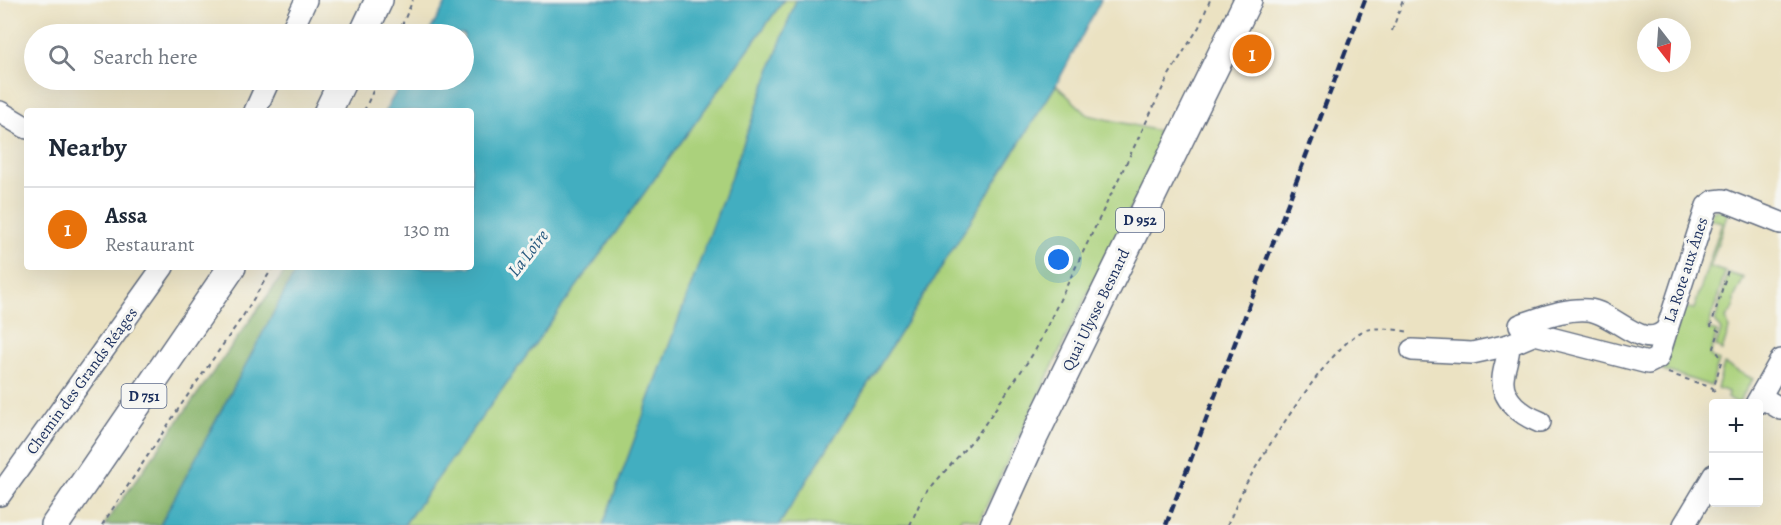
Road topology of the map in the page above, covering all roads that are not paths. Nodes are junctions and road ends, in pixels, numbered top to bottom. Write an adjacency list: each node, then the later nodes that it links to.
1 (306, 0): 4 (street)
2 (379, 0): 5 (main road)
3 (1248, 0): 27 (main road, Quai Ulysse Besnard / D 952)
4 (295, 24)
5 (368, 24)
6 (264, 90): 8 (street)
7 (338, 90): 9 (main road)
8 (256, 108)
9 (329, 108)
10 (0, 112): 11 (street)
11 (24, 126)
12 (1781, 223): 16 (street, La Rote aux Ânes)
13 (161, 270): 25 (street, Chemin des Grands Réages)
14 (230, 270): 26 (main road, D 751)
15 (1520, 325): 16 (street, La Rote aux Ânes)
16 (1667, 328): 18 (street)
17 (1416, 342): 18 (street)
18 (1509, 345): 23 (street)
19 (1781, 360): 20 (street)
20 (1760, 399)
21 (1763, 402): 22 (street)
22 (1781, 409)
23 (1539, 422)
24 (1709, 482): 28 (street)
25 (0, 495)
26 (55, 525)
27 (994, 525)
28 (1683, 525)

